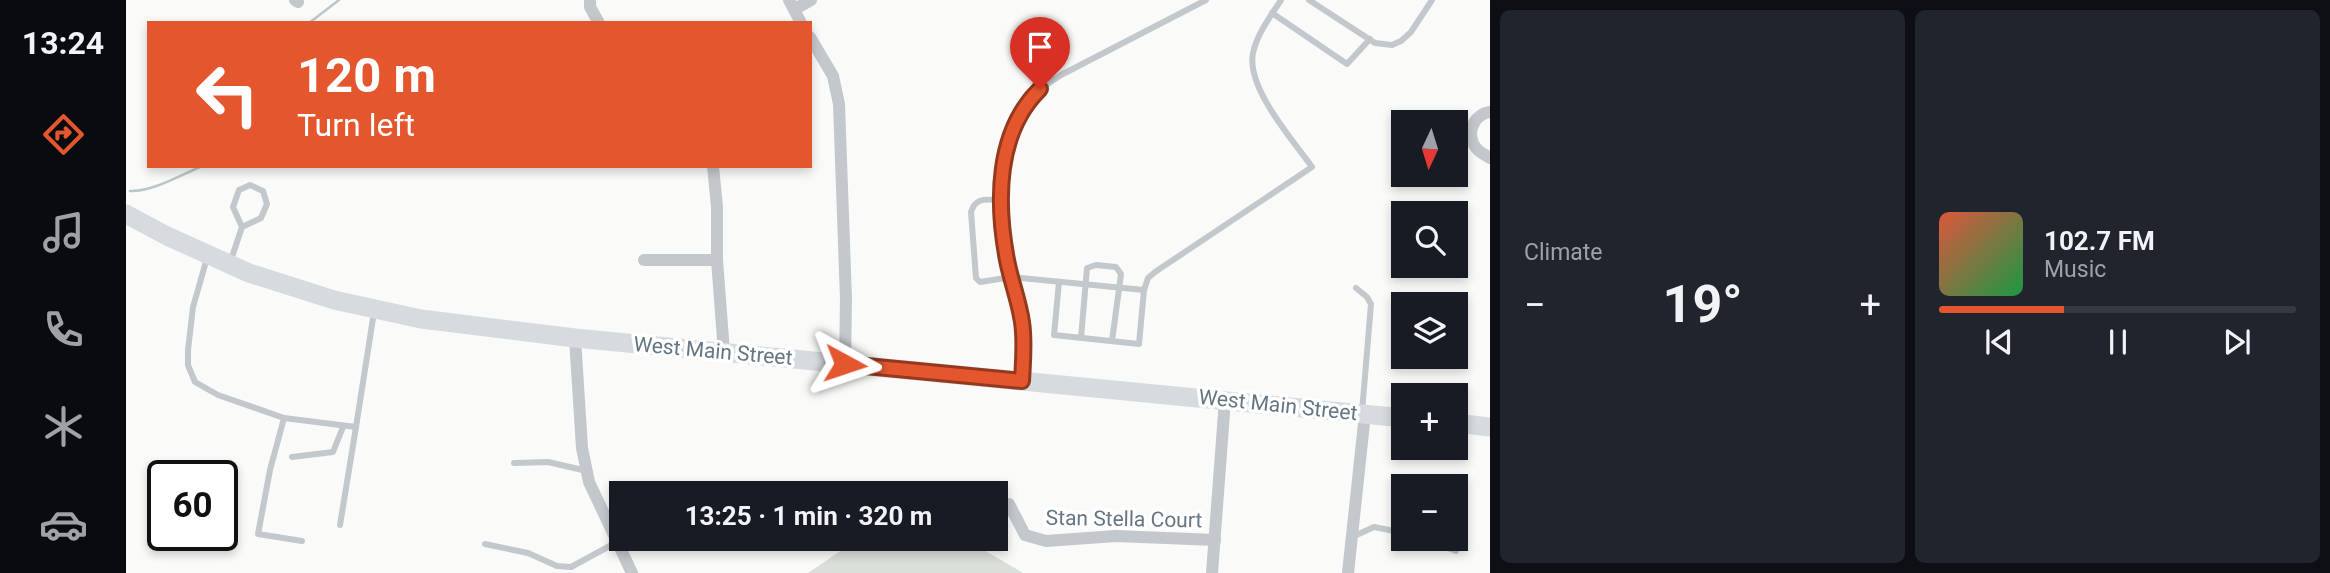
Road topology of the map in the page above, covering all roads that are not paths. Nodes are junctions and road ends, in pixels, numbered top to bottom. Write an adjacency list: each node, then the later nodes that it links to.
1 (590, 0): 9 (street)
2 (810, 0): 7 (street)
3 (1206, 0): 16 (lane)
4 (1281, 0): 8 (lane)
5 (1310, 0): 12 (lane)
6 (1432, 0): 12 (lane)
7 (792, 4): 10 (street)
8 (1272, 13): 12 (lane); 28 (lane)
9 (597, 21)
10 (801, 21)
11 (812, 40): 34 (street)
12 (1370, 40)
13 (1490, 112): 14 (street)
14 (1490, 158)
15 (713, 168): 21 (street)
16 (1002, 201): 23 (lane); 23 (lane)
17 (126, 214): 19 (main road, West Main Street)
18 (242, 227): 18 (lane); 22 (lane)
19 (207, 255): 22 (main road, West Main Street); 39 (lane)
20 (644, 260): 21 (street)
21 (717, 260): 33 (street)
22 (230, 265): 29 (main road, West Main Street)
23 (1012, 277): 24 (lane); 35 (lane)
24 (1059, 282): 25 (lane); 31 (lane)
25 (1086, 284): 26 (lane); 26 (lane); 31 (lane)
26 (1119, 287): 28 (lane); 32 (lane)
27 (1356, 288): 37 (lane)
28 (1144, 290): 32 (lane)
29 (375, 310): 30 (main road, West Main Street); 42 (lane)
30 (575, 338): 33 (main road, West Main Street); 46 (street)
31 (1081, 338): 32 (lane)
32 (1112, 341)
33 (724, 352): 34 (main road, West Main Street)
34 (845, 364): 35 (main road, West Main Street)
35 (1022, 381): 36 (main road, West Main Street)
36 (1225, 400): 37 (main road, West Main Street); 52 (street)
37 (1363, 414): 38 (main road, West Main Street); 51 (street)
38 (1391, 417)
39 (284, 418): 41 (lane); 53 (lane)
40 (1468, 424): 43 (main road)
41 (343, 427): 42 (lane); 44 (lane)
42 (356, 427): 48 (lane)
43 (1490, 427)
44 (292, 457)
45 (514, 463): 46 (lane)
46 (587, 471): 49 (street)
47 (1009, 504): 52 (street, Stan Stella Court)
48 (340, 525)
49 (609, 525)
50 (1391, 530): 51 (lane)
51 (1352, 537): 59 (street)
52 (1215, 540): 58 (street)
53 (302, 541)
54 (485, 544): 55 (lane)
55 (609, 546)
56 (621, 551): 57 (street)
57 (632, 573)
58 (1212, 573)
59 (1348, 573)

